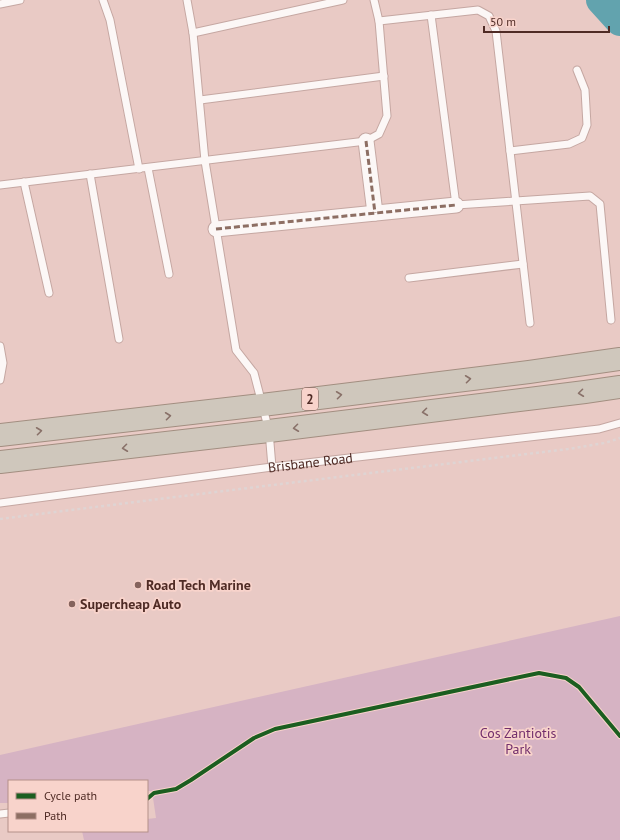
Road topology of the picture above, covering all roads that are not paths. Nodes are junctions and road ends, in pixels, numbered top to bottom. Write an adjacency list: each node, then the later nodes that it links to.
1 (20, 0): 6 (lane)
2 (102, 0): 17 (lane)
3 (187, 0): 9 (lane)
4 (343, 0): 9 (lane)
5 (374, 0): 8 (lane)
6 (0, 4)
7 (431, 15): 8 (lane); 14 (lane); 22 (lane)
8 (379, 21): 11 (lane)
9 (193, 33): 12 (lane)
10 (577, 70): 14 (lane)
11 (384, 76): 12 (lane); 13 (lane)
12 (200, 100): 15 (lane)
13 (366, 141): 15 (lane); 23 (street)
14 (510, 151): 21 (lane)
15 (205, 161): 16 (lane); 24 (lane)
16 (148, 168): 17 (lane); 26 (lane)
17 (139, 169): 18 (lane)
18 (90, 174): 19 (lane); 31 (lane)
19 (24, 182): 20 (lane); 28 (lane)
20 (0, 185)
21 (516, 201): 22 (lane); 25 (lane); 29 (lane)
22 (456, 205): 23 (street)
23 (375, 213): 24 (street)
24 (216, 229): 36 (lane)
25 (523, 264): 27 (lane); 30 (lane)
26 (169, 274)
27 (409, 278)
28 (49, 293)
29 (611, 320)
30 (530, 323)
31 (119, 339)
32 (0, 346): 34 (lane)
33 (620, 359): 36 (highway, 2, one-way to 33)
34 (0, 380)
35 (620, 387): 38 (highway, 2, one-way to 38)
36 (262, 405): 38 (lane); 39 (highway, 2, one-way to 36)
37 (620, 423): 41 (lane, Brisbane Road)
38 (269, 431): 40 (highway, 2, one-way to 40); 41 (lane)
39 (0, 435)
40 (0, 462)
41 (272, 467): 42 (lane, Brisbane Road)
42 (0, 503)

